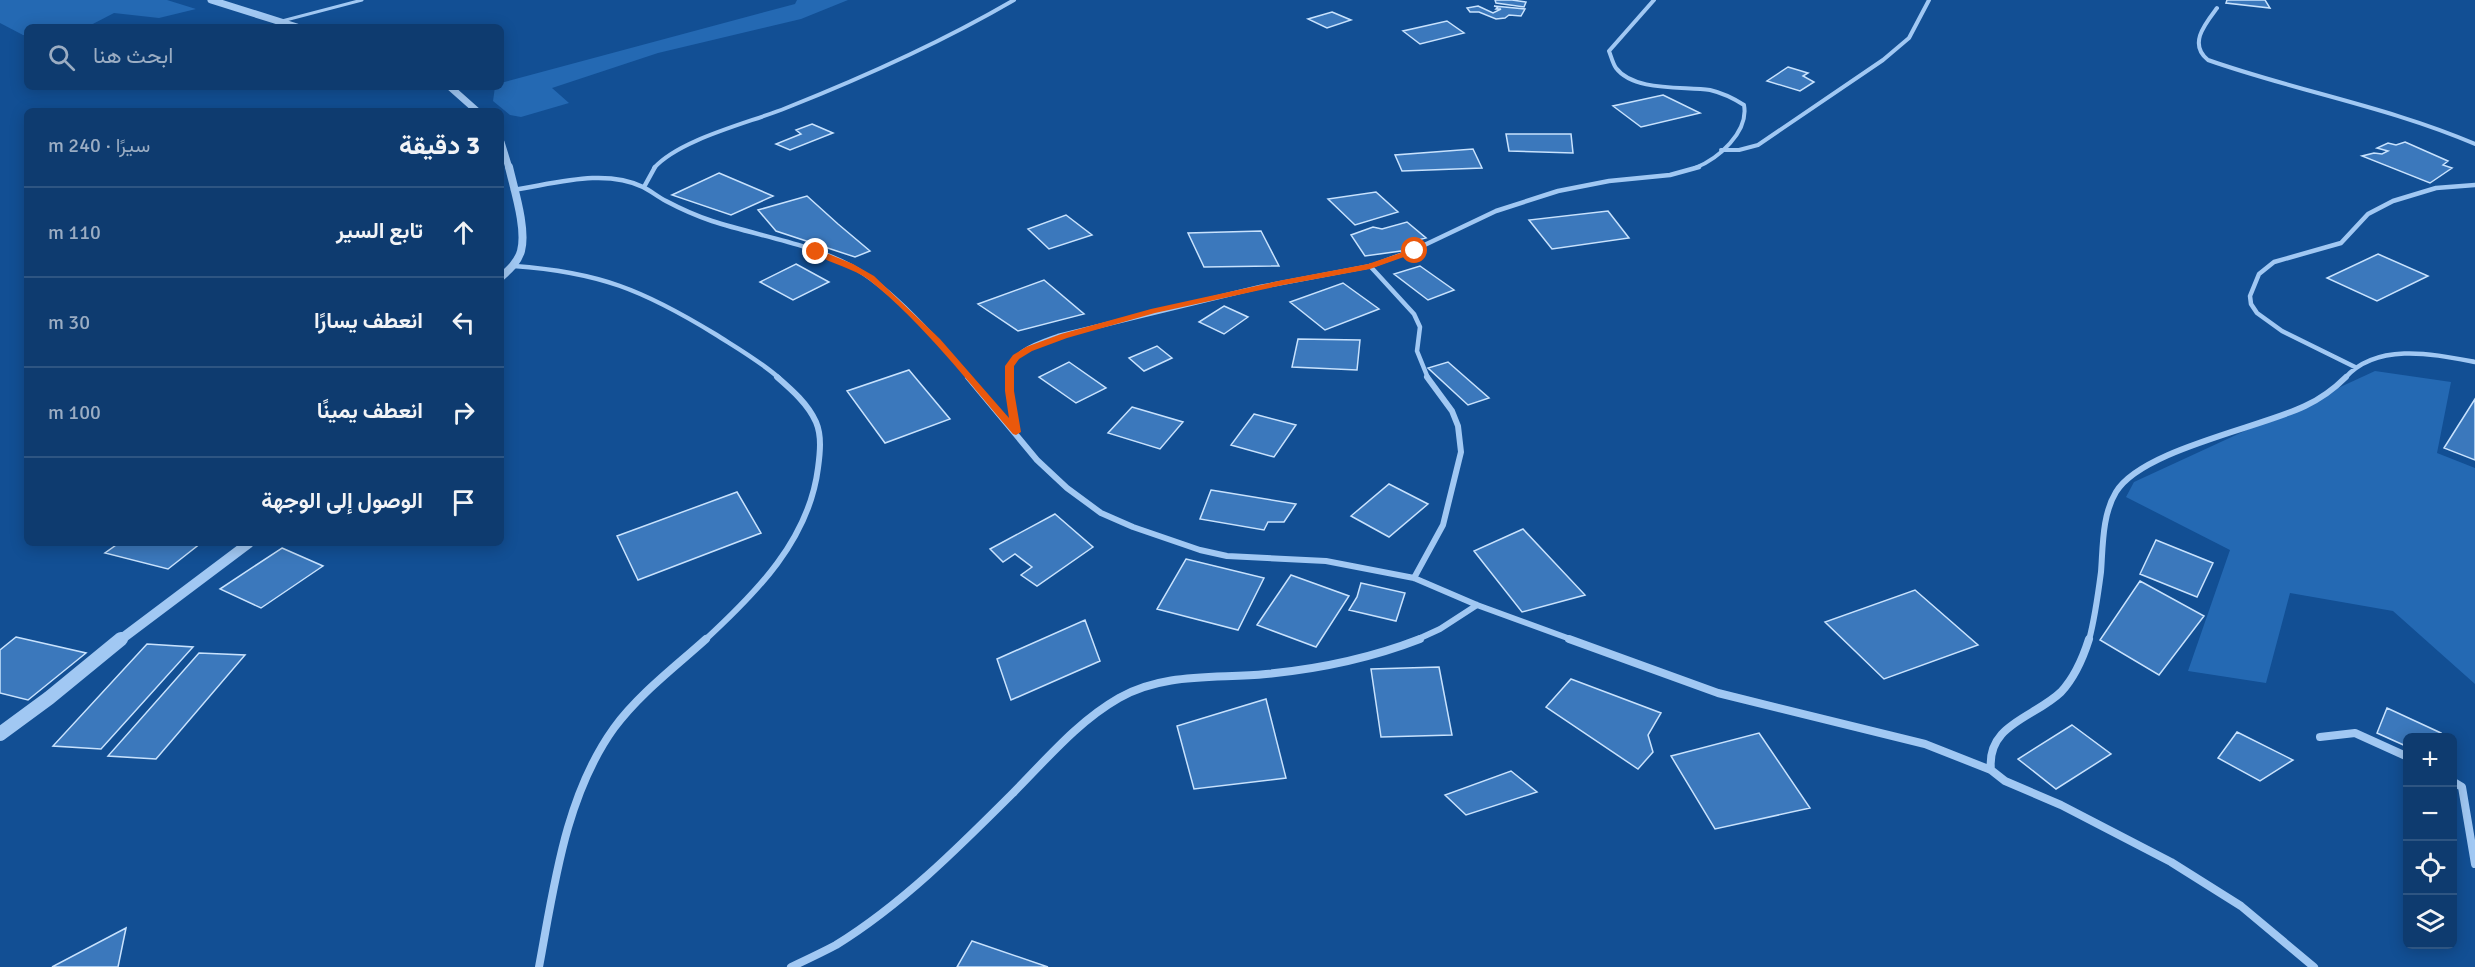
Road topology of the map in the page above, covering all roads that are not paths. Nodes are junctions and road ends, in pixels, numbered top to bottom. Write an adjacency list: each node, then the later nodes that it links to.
1 (211, 0): 7 (street)
2 (362, 0): 7 (lane)
3 (1014, 0): 15 (street)
4 (1654, 0): 13 (street)
5 (1929, 0): 13 (street)
6 (2217, 8): 11 (street)
7 (280, 22): 8 (street)
8 (287, 24)
9 (453, 90): 10 (street)
10 (474, 108)
11 (2475, 144)
12 (504, 150): 16 (street)
13 (1721, 150): 18 (street)
14 (2475, 185): 21 (street)
15 (644, 187): 16 (street); 22 (street)
16 (513, 190): 17 (street)
17 (514, 266): 19 (street); 32 (street)
18 (1370, 266): 22 (street); 24 (street)
19 (504, 275)
20 (2475, 362): 21 (street)
21 (2355, 367): 29 (street)
22 (1016, 432): 24 (street)
23 (245, 546): 26 (street)
24 (1414, 578): 25 (street)
25 (1477, 605): 29 (street); 33 (street)
26 (0, 734)
27 (2320, 737): 28 (street)
28 (2403, 755)
29 (1991, 770): 34 (street)
30 (2457, 784): 31 (street)
31 (2475, 864)
32 (539, 967)
33 (791, 967)
34 (2314, 967)

